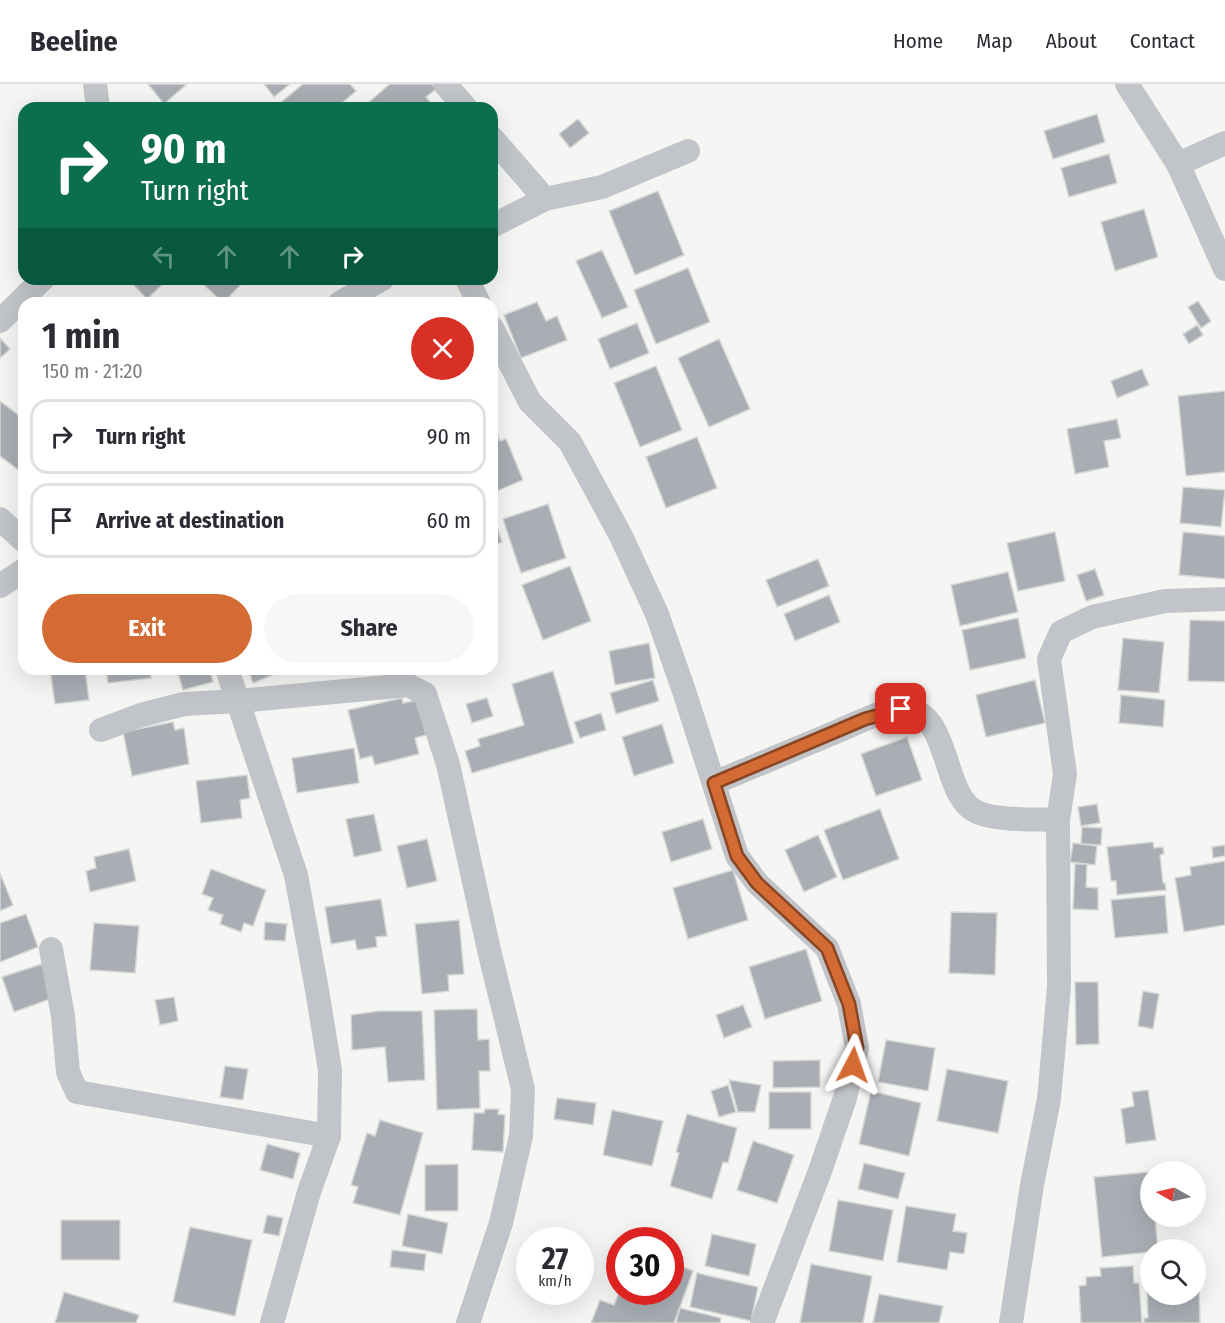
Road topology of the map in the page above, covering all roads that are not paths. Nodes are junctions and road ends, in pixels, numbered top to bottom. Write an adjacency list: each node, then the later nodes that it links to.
1 (95, 84): 4 (street)
2 (445, 84): 5 (street)
3 (1127, 84): 9 (street)
4 (97, 102)
5 (461, 102)
6 (1225, 144): 9 (street)
7 (498, 145): 10 (street)
8 (688, 151): 10 (street)
9 (1178, 164): 12 (street)
10 (545, 199): 11 (street)
11 (498, 223)
12 (1225, 269)
13 (37, 285): 15 (street)
14 (372, 285): 16 (street)
15 (25, 297)
16 (350, 297)
17 (18, 303): 18 (street)
18 (0, 321)
19 (498, 340): 28 (street)
20 (0, 519): 21 (street)
21 (18, 536)
22 (18, 574): 23 (street)
23 (0, 586)
24 (1225, 599): 29 (street)
25 (229, 675): 26 (street)
26 (239, 701): 27 (street); 31 (street); 33 (street)
27 (101, 730)
28 (714, 783): 29 (street); 34 (street)
29 (1058, 820): 35 (street)
30 (51, 949): 31 (street)
31 (329, 1136): 32 (street)
32 (272, 1323)
33 (468, 1323)
34 (762, 1323)
35 (1011, 1323)

